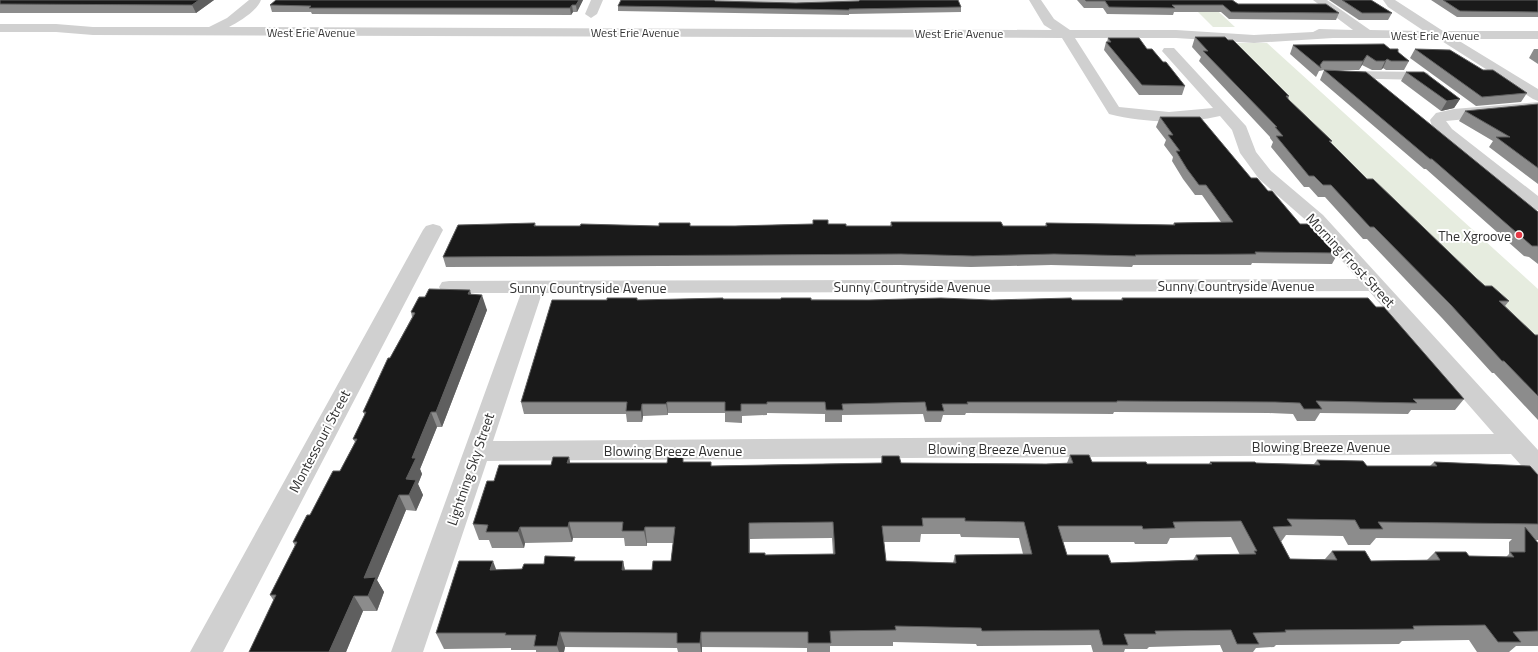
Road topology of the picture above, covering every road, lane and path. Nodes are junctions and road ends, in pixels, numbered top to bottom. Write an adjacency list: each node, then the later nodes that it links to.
1 (248, 0): 15 (street)
2 (254, 0): 15 (street)
3 (597, 0): 11 (street)
4 (715, 0): 5 (street)
5 (859, 0)
6 (1035, 0): 16 (street)
7 (1389, 0): 19 (street)
8 (1395, 0): 18 (street)
9 (1322, 2): 10 (street); 17 (street)
10 (1307, 5)
11 (591, 14)
12 (1063, 17): 16 (street)
13 (0, 28): 14 (street, West Erie Avenue)
14 (93, 31): 15 (street, West Erie Avenue); 21 (street, West Erie Avenue)
15 (212, 31): 16 (street, West Erie Avenue)
16 (1066, 33): 22 (street, West Erie Avenue); 30 (street)
17 (1367, 34): 19 (street, West Erie Avenue); 22 (street, West Erie Avenue)
18 (1454, 34): 19 (street, West Erie Avenue); 20 (street, West Erie Avenue); 25 (street)
19 (1438, 35): 26 (street)
20 (1538, 35)
21 (0, 36)
22 (1173, 43): 30 (street, Morning Frost Street)
23 (1401, 60): 24 (street)
24 (1324, 75)
25 (1538, 84): 26 (street)
26 (1523, 86): 27 (street)
27 (1538, 96)
28 (1457, 101): 31 (street)
29 (1538, 107): 31 (street)
30 (1223, 111): 34 (street, Morning Frost Street)
31 (1472, 112): 32 (street)
32 (1538, 206)
33 (433, 230): 40 (street, Montessouri Street)
34 (1375, 285): 36 (street, Sunny Countryside Avenue); 37 (street, Morning Frost Street)
35 (449, 287): 36 (street, Sunny Countryside Avenue)
36 (534, 287): 38 (street, Lightning Sky Street)
37 (1518, 444): 38 (street, Blowing Breeze Avenue); 39 (street, Morning Frost Street)
38 (477, 451): 41 (street, Lightning Sky Street)
39 (1538, 467)
40 (206, 652)
41 (407, 652)

